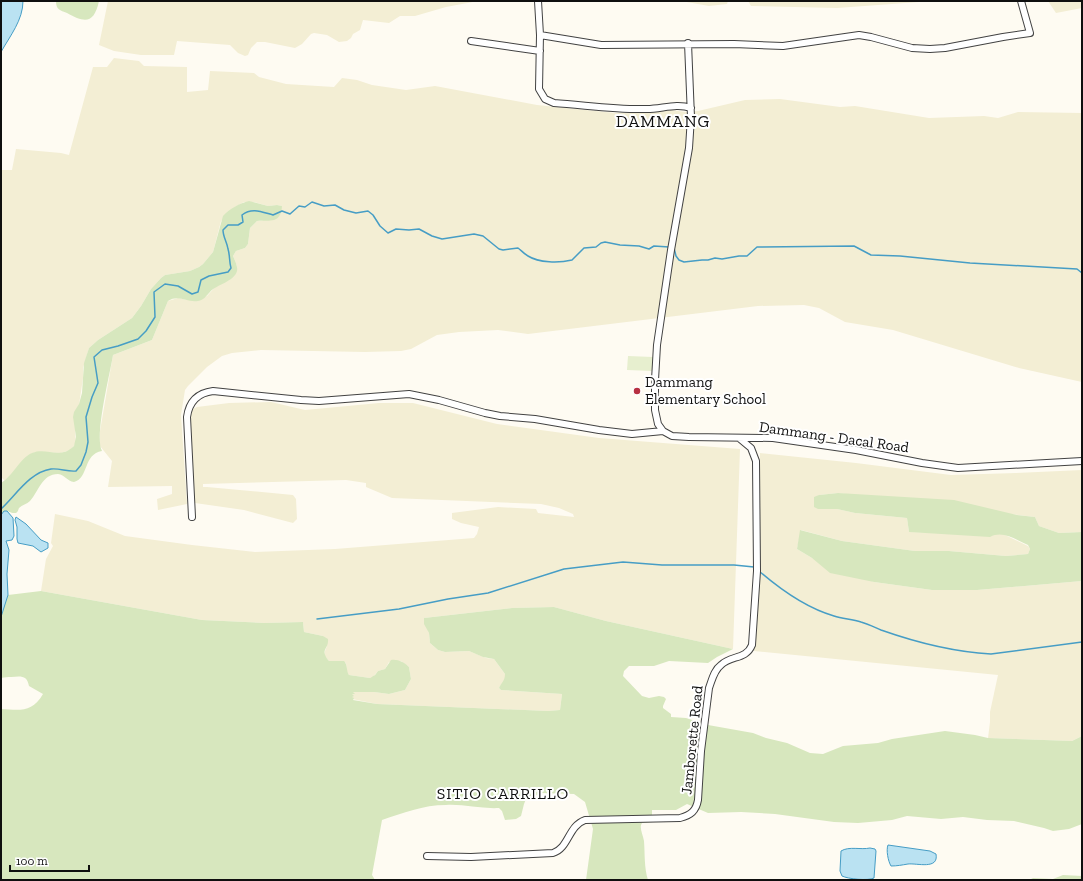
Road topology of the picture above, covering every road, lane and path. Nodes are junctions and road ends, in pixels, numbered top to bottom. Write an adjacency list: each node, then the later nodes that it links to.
1 (538, 1): 3 (street)
2 (1021, 1): 5 (street)
3 (540, 35): 5 (street); 6 (street)
4 (471, 41): 6 (street)
5 (688, 43): 7 (street)
6 (540, 51): 7 (street)
7 (691, 108): 8 (street)
8 (663, 431): 9 (street, Dammang - Dacal Road); 13 (street)
9 (739, 438): 10 (street, Dammang - Dacal Road); 11 (street)
10 (762, 438): 11 (street); 12 (street, Dammang - Dacal Road)
11 (754, 454): 14 (street, Jamborette Road)
12 (1082, 461)
13 (192, 517)
14 (427, 856)

